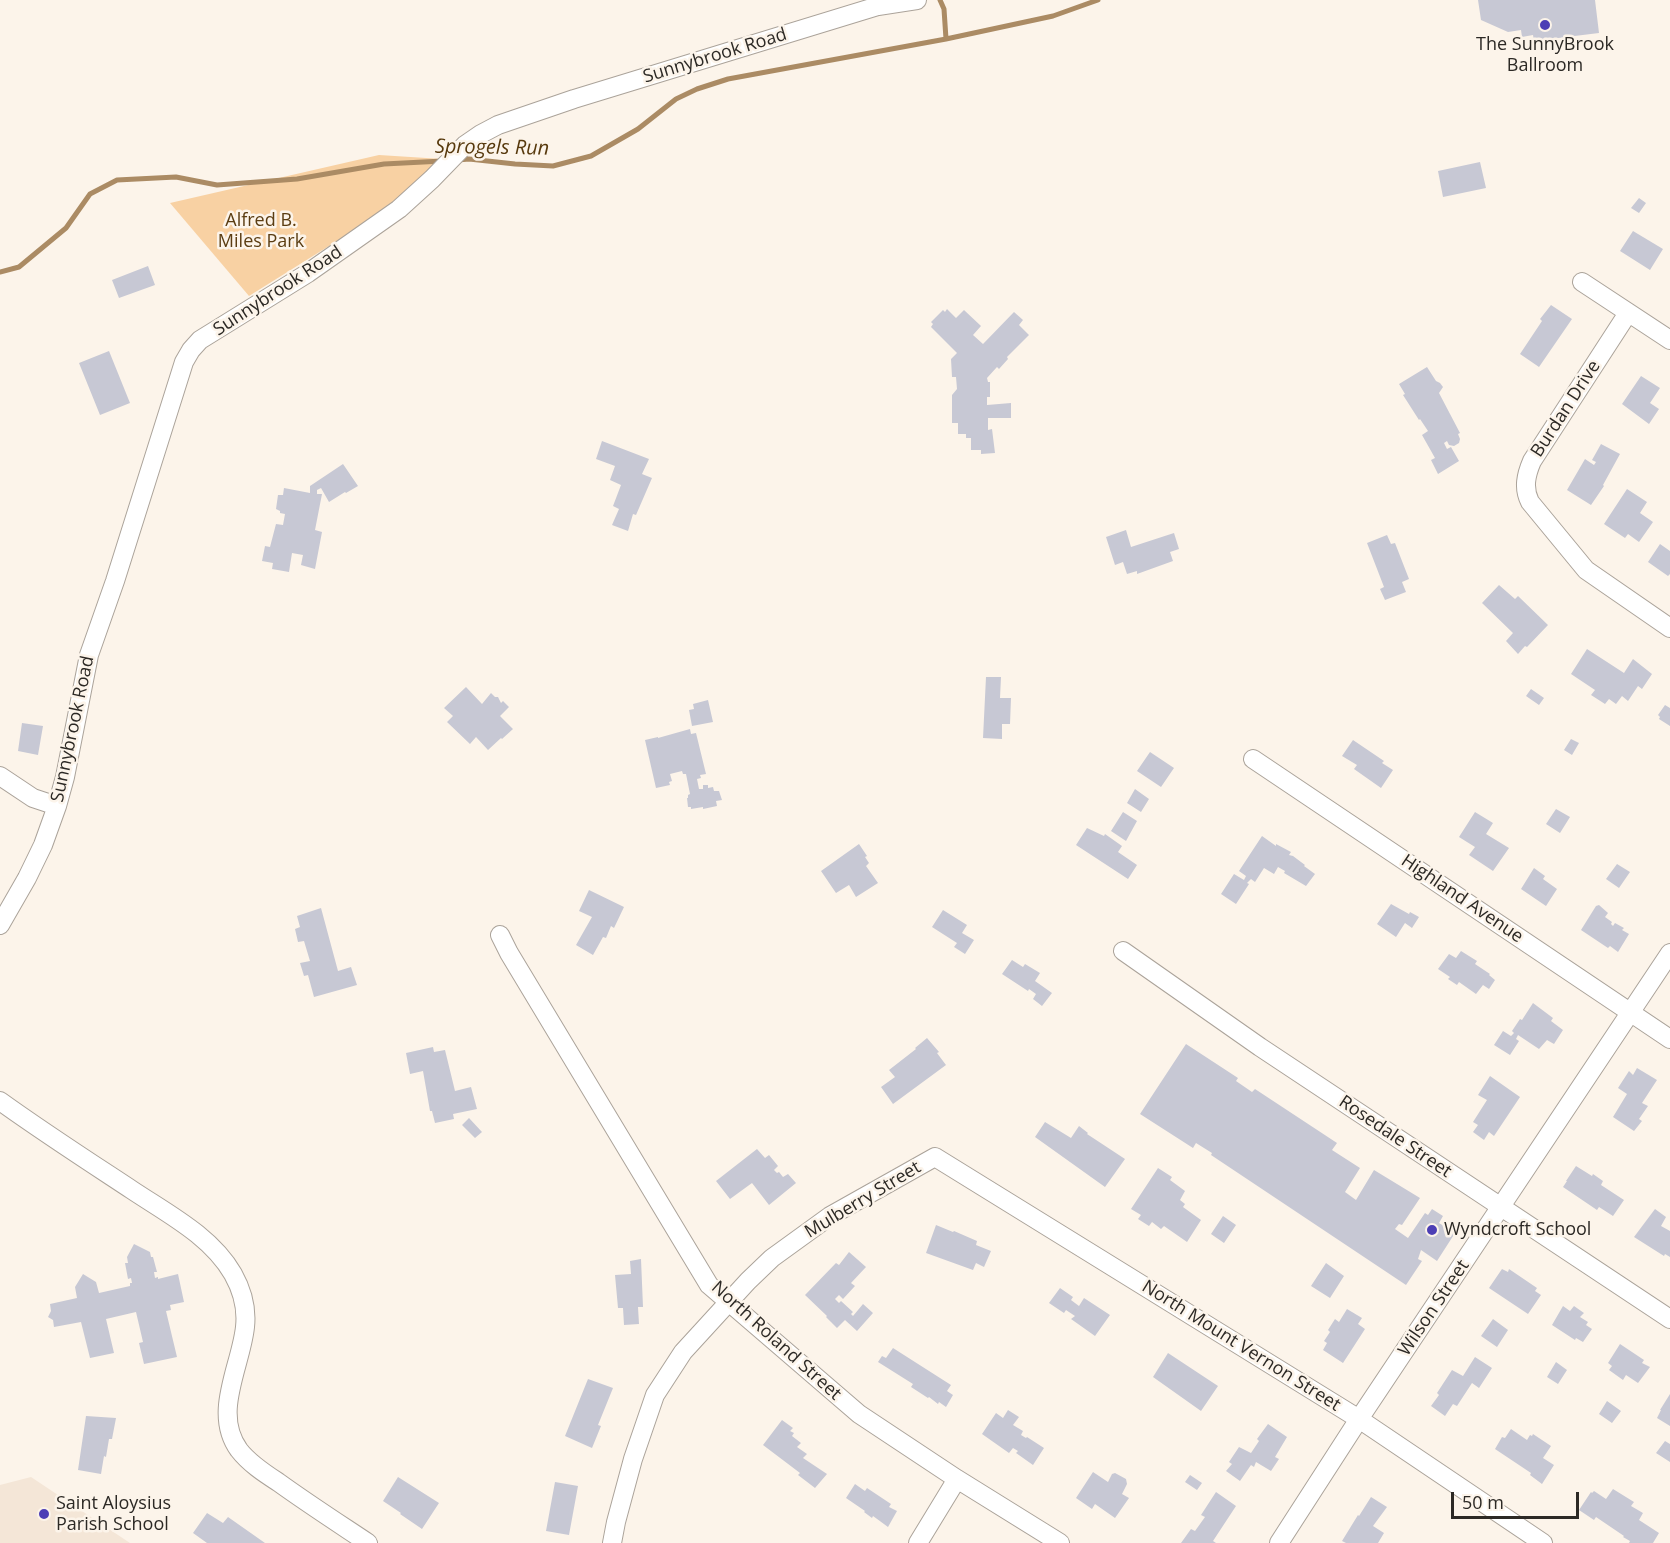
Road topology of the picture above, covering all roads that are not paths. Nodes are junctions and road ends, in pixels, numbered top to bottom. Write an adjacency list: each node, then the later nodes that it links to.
1 (917, 0): 2 (street, Sunnybrook Road)
2 (877, 3): 9 (street, Sunnybrook Road)
3 (1582, 282): 4 (street)
4 (1628, 313): 5 (street); 6 (street, Burdan Drive)
5 (1670, 340)
6 (1670, 628)
7 (1253, 759): 14 (street, Highland Avenue)
8 (0, 776): 9 (street)
9 (57, 806): 10 (street, Sunnybrook Road)
10 (0, 925)
11 (500, 935): 19 (street, North Roland Street)
12 (1123, 951): 18 (street, Rosedale Street)
13 (1670, 954): 14 (street, Wilson Street)
14 (1630, 1013): 15 (street, Highland Avenue); 18 (street, Wilson Street)
15 (1670, 1039)
16 (0, 1101): 23 (street)
17 (935, 1157): 19 (street, Mulberry Street); 21 (street, North Mount Vernon Street)
18 (1502, 1208): 20 (street, Rosedale Street); 21 (street, Wilson Street)
19 (729, 1302): 22 (street, North Roland Street); 24 (street, Mulberry Street)
20 (1670, 1319)
21 (1359, 1419): 27 (street, Wilson Street); 28 (street, North Mount Vernon Street)
22 (957, 1479): 25 (street); 26 (street, North Roland Street)
23 (368, 1543)
24 (612, 1543)
25 (918, 1543)
26 (1060, 1543)
27 (1279, 1543)
28 (1543, 1543)

